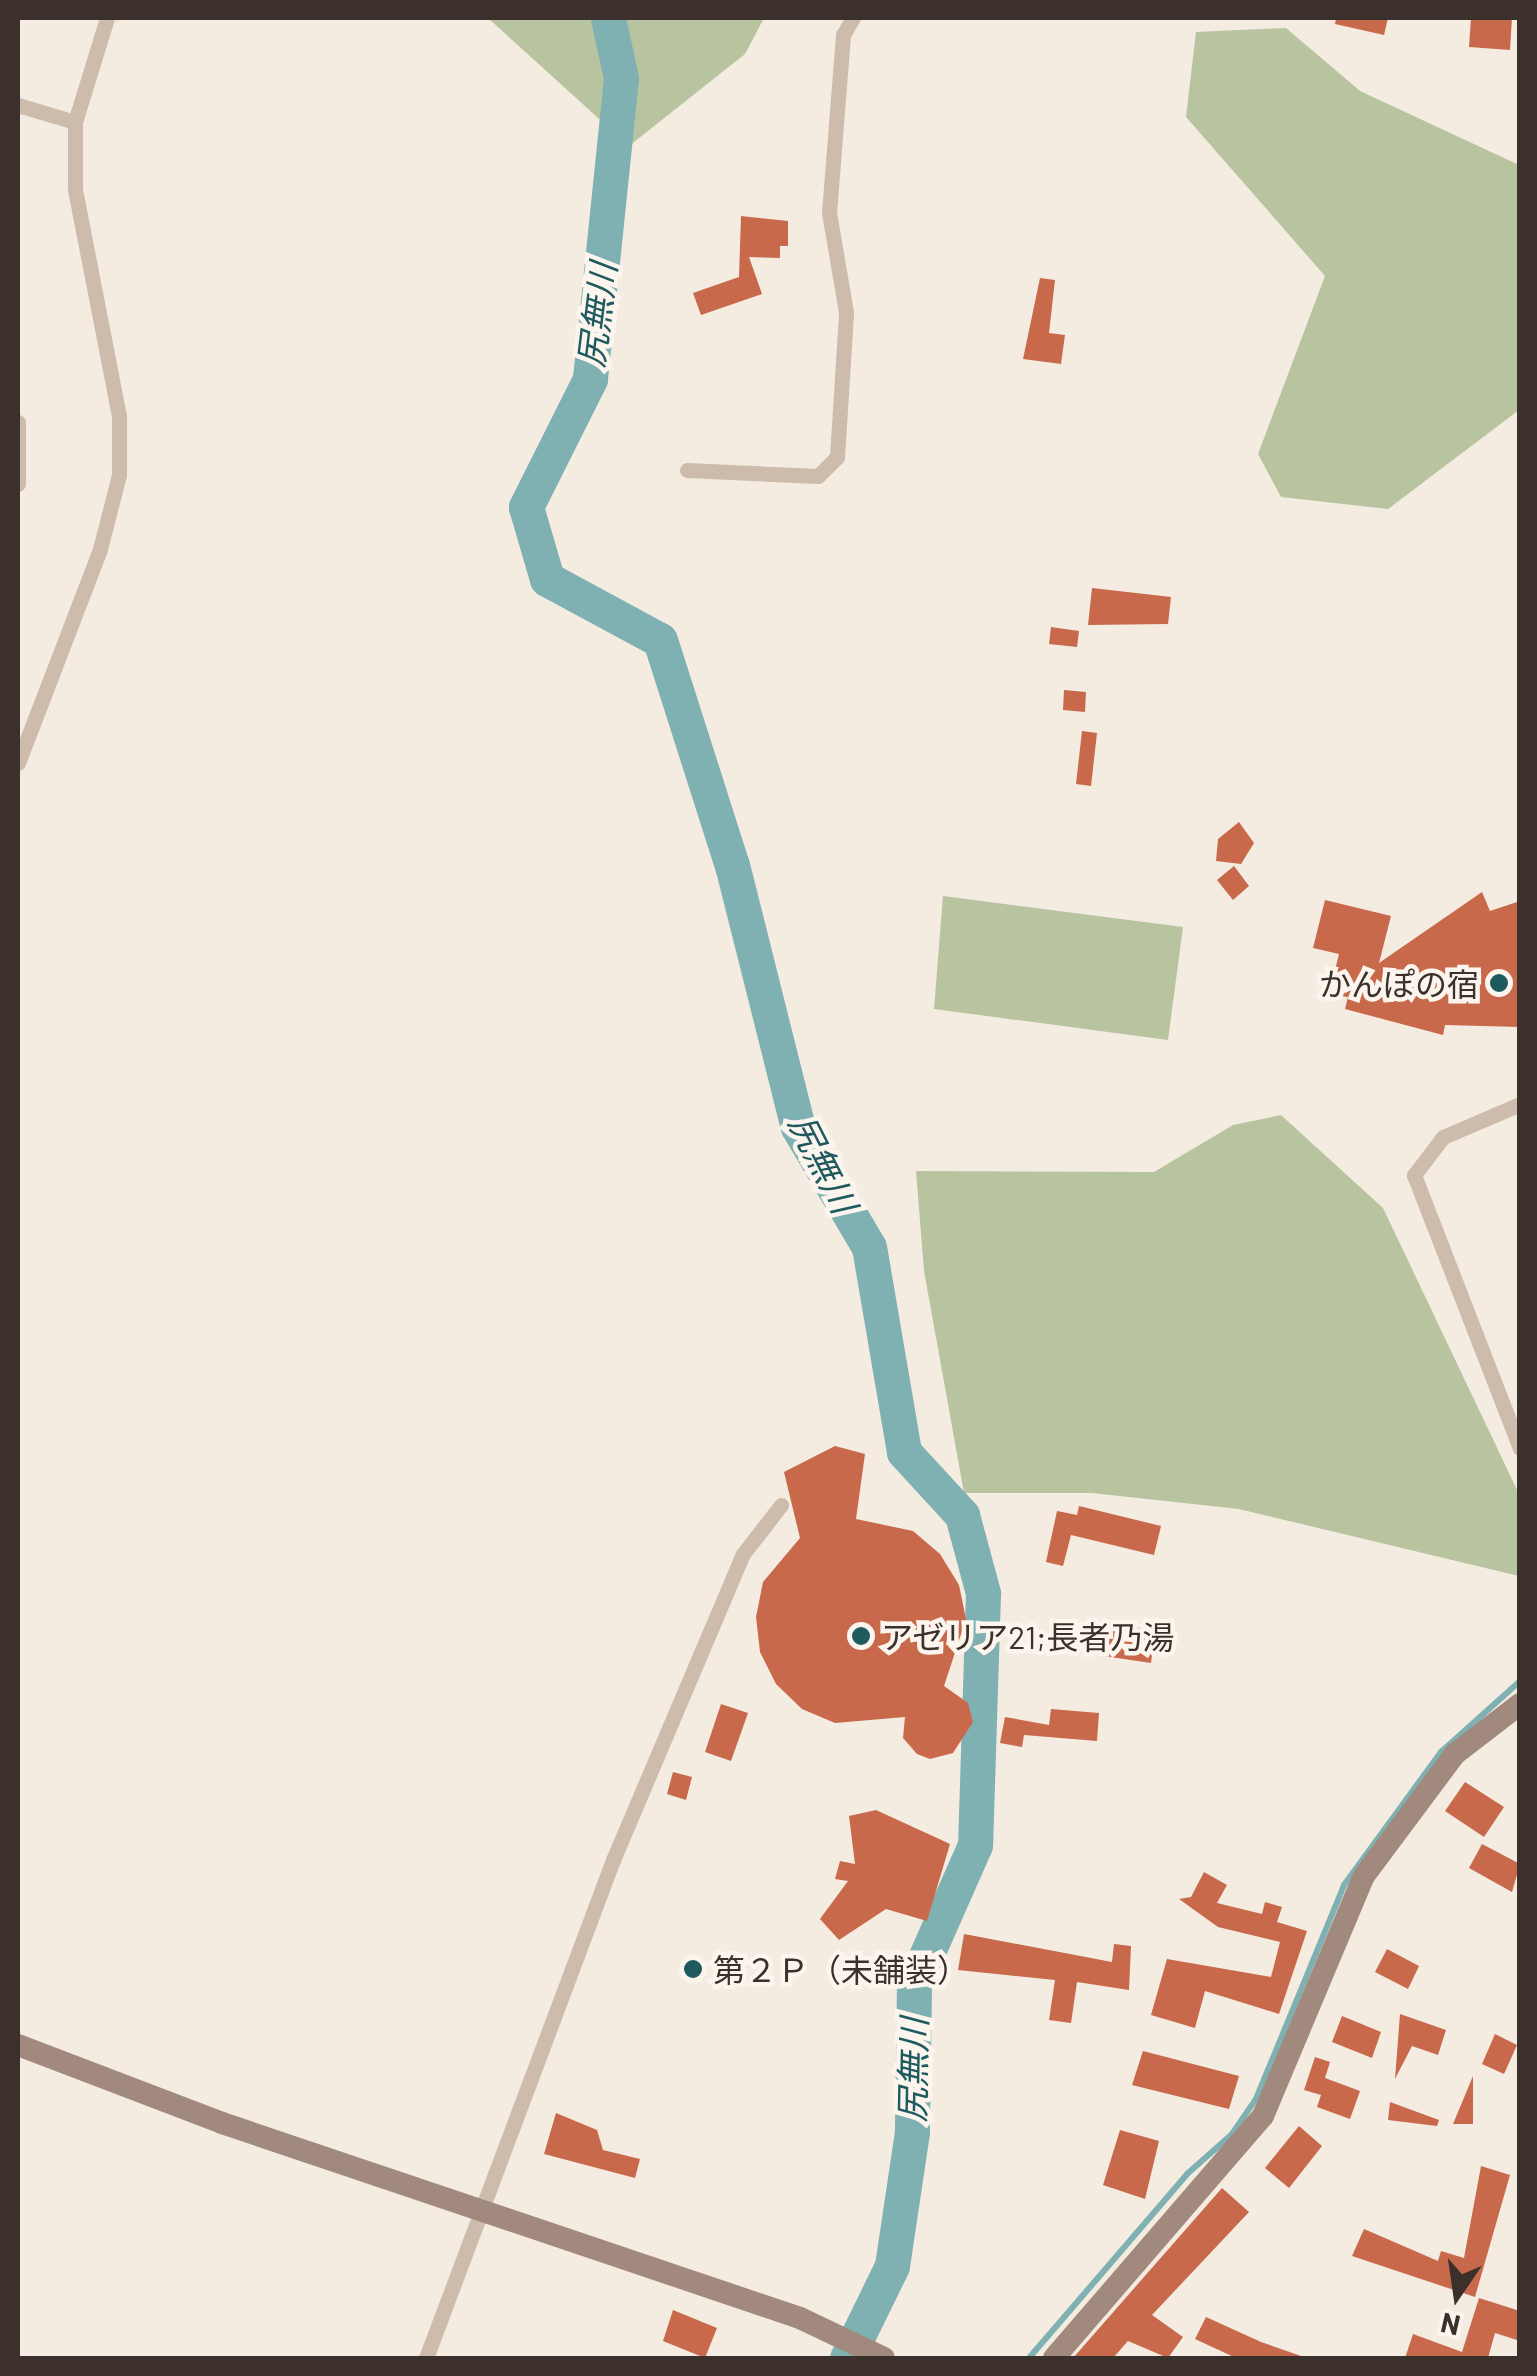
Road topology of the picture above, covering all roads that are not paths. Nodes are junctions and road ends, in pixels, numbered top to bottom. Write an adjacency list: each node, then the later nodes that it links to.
1 (107, 18): 4 (street)
2 (853, 18): 6 (street)
3 (18, 105): 4 (street)
4 (76, 122): 8 (street)
5 (18, 422): 7 (street)
6 (687, 470)
7 (18, 484)
8 (18, 757)
9 (1520, 1104): 10 (street)
10 (1520, 1448)
11 (782, 1506): 14 (street)
12 (1520, 1704): 17 (street)
13 (18, 2045): 14 (street)
14 (485, 2212): 15 (street); 16 (street)
15 (426, 2358)
16 (884, 2358)
17 (1054, 2358)

